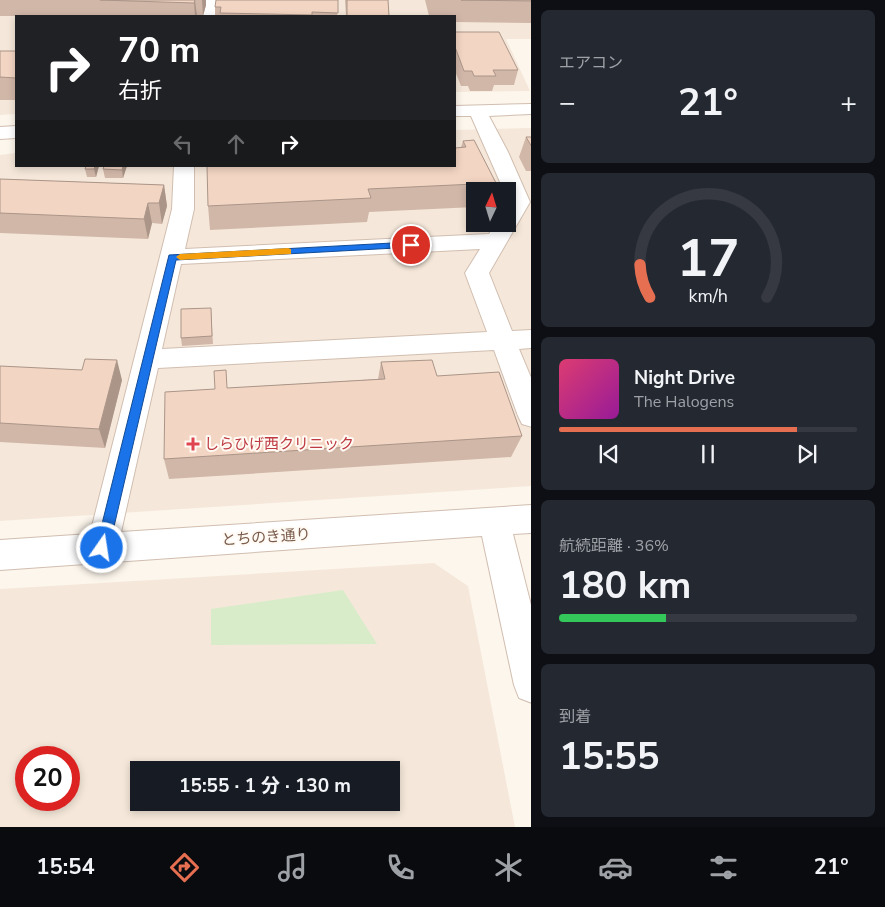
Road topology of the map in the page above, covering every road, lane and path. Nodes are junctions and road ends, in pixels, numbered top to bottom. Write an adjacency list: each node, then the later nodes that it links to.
1 (213, 0): 2 (street)
2 (209, 15)
3 (531, 109): 4 (street)
4 (477, 110): 5 (street); 9 (street)
5 (456, 111)
6 (0, 132): 7 (street)
7 (15, 132)
8 (184, 167): 13 (street)
9 (525, 202): 10 (street)
10 (516, 214)
11 (468, 232): 13 (street)
12 (502, 232): 15 (street)
13 (172, 257): 16 (street)
14 (531, 339): 15 (street)
15 (502, 340): 16 (street); 17 (street)
16 (148, 359): 20 (street)
17 (531, 416)
18 (531, 519): 19 (street, とちのき通り)
19 (494, 521): 20 (street, とちのき通り); 22 (street)
20 (102, 548): 21 (street, とちのき通り)
21 (0, 555)
22 (531, 685)

